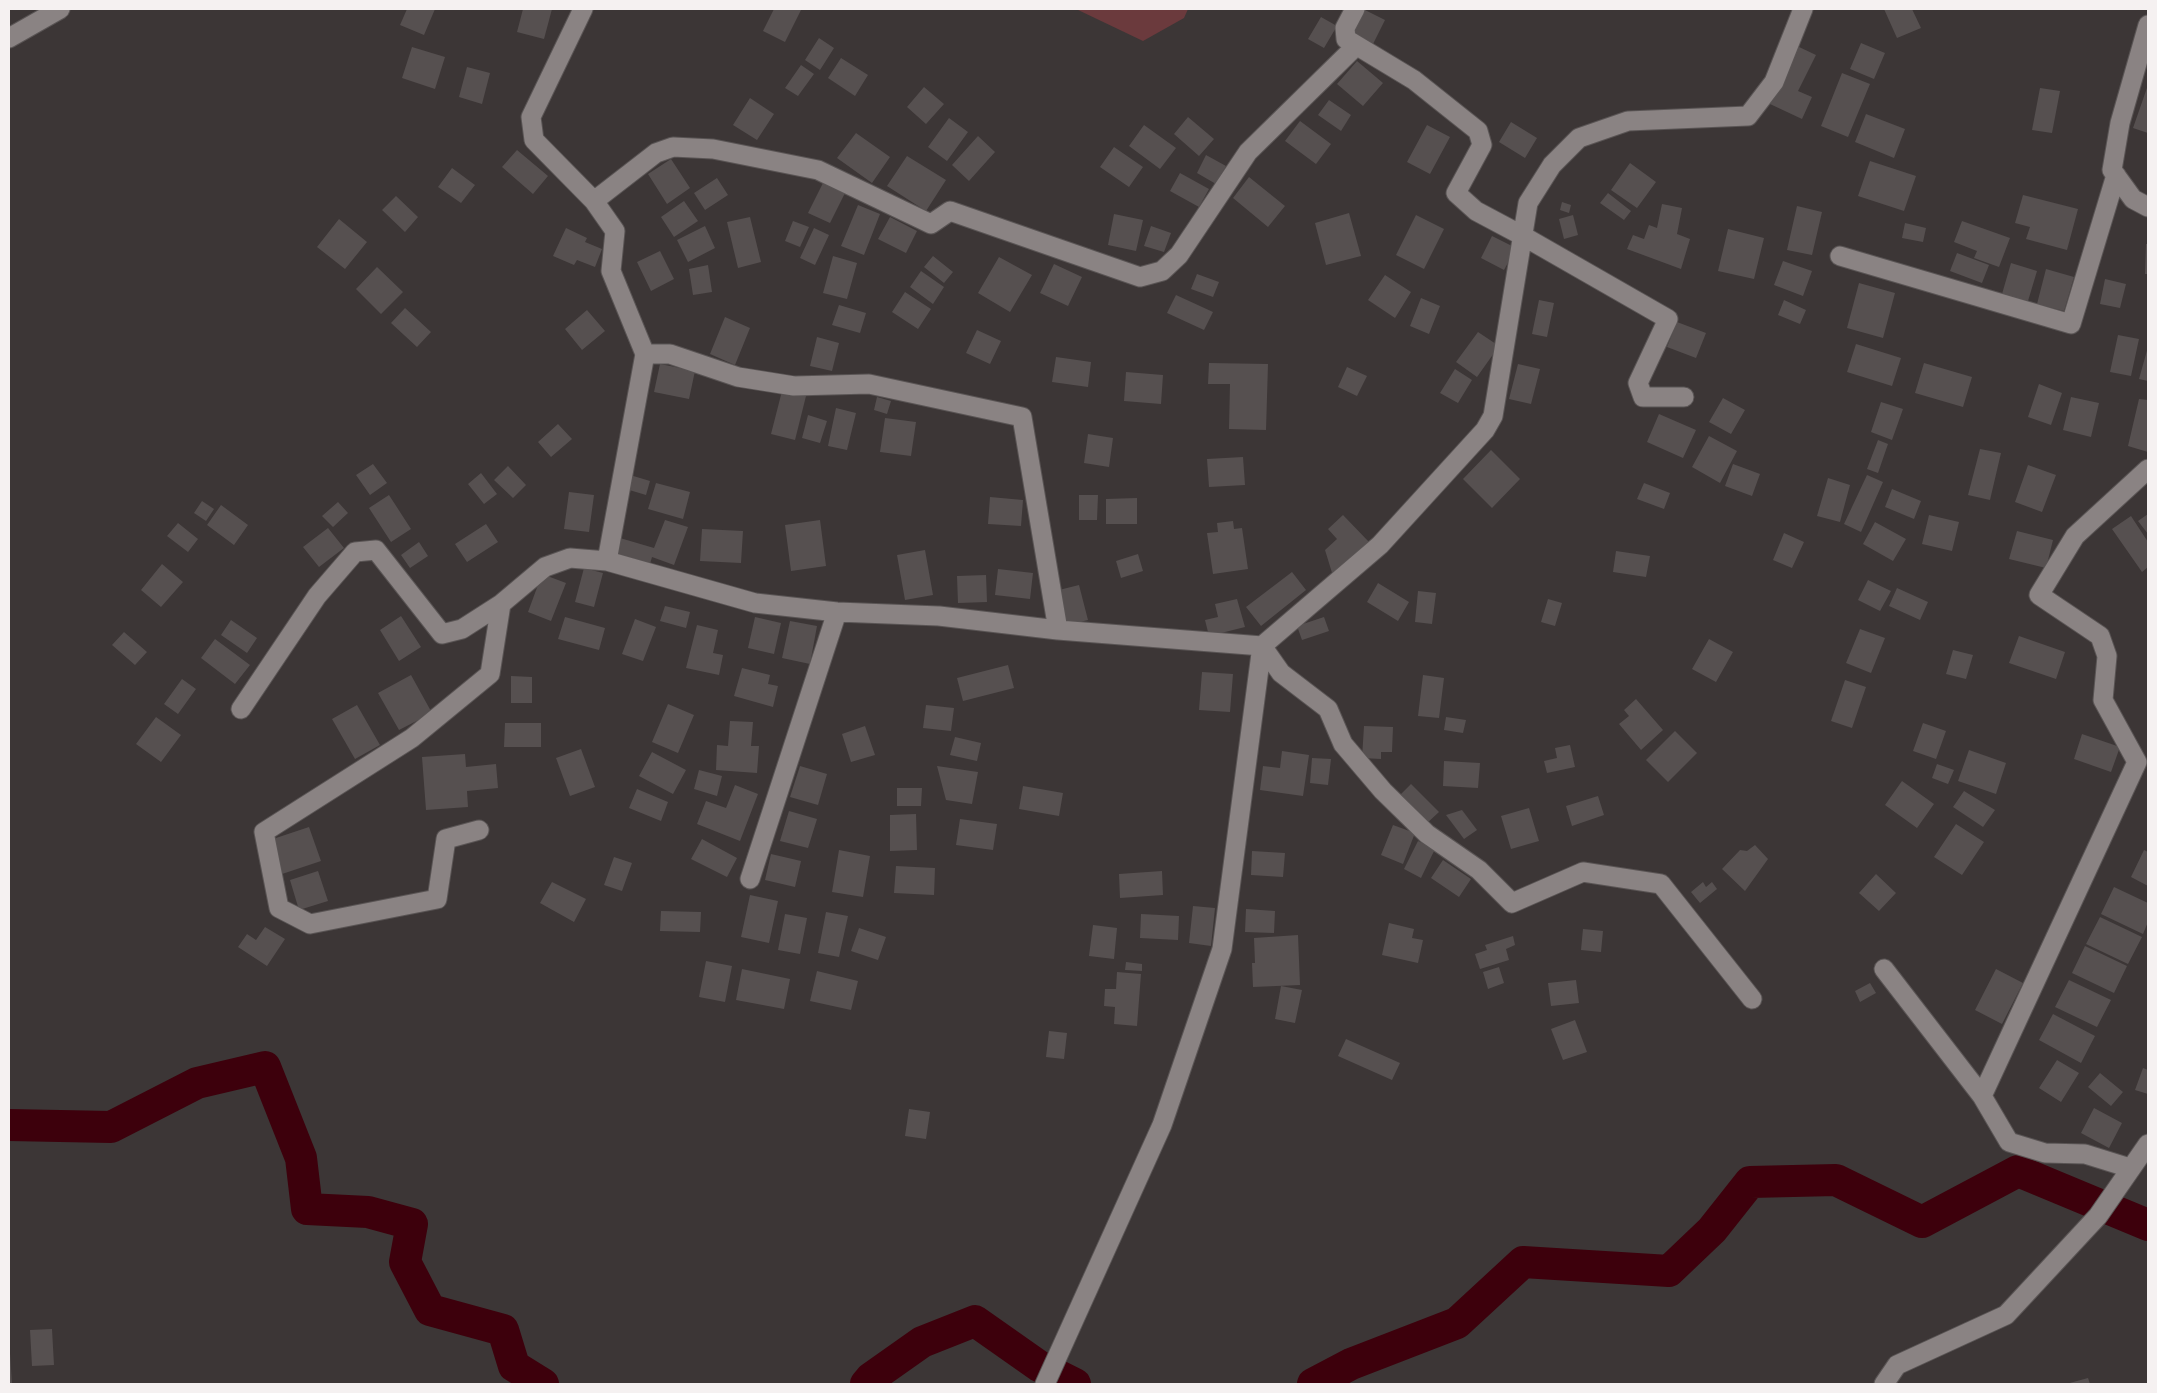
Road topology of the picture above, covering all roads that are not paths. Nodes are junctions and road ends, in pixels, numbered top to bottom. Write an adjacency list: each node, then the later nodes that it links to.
1 (60, 9): 6 (street)
2 (583, 9): 9 (street)
3 (1355, 9): 7 (street)
4 (1803, 9): 11 (street)
5 (2148, 25): 8 (street)
6 (9, 38)
7 (1356, 46): 9 (street); 11 (street)
8 (2116, 175): 10 (street); 12 (street)
9 (594, 200): 13 (street)
10 (2148, 207)
11 (1523, 236): 14 (street); 20 (street)
12 (1840, 256)
13 (645, 354): 16 (street); 19 (street)
14 (1684, 397)
15 (2148, 469): 26 (street)
16 (608, 561): 17 (street); 18 (street)
17 (501, 604): 21 (street); 22 (street)
18 (837, 612): 19 (street); 23 (street)
19 (1058, 630): 20 (street)
20 (1262, 646): 25 (street); 29 (street)
21 (241, 709)
22 (479, 830)
23 (750, 879)
24 (1884, 969): 26 (street)
25 (1752, 999)
26 (1982, 1096): 28 (street)
27 (2148, 1144): 28 (street)
28 (2130, 1168): 30 (street)
29 (1045, 1384)
30 (1884, 1384)

